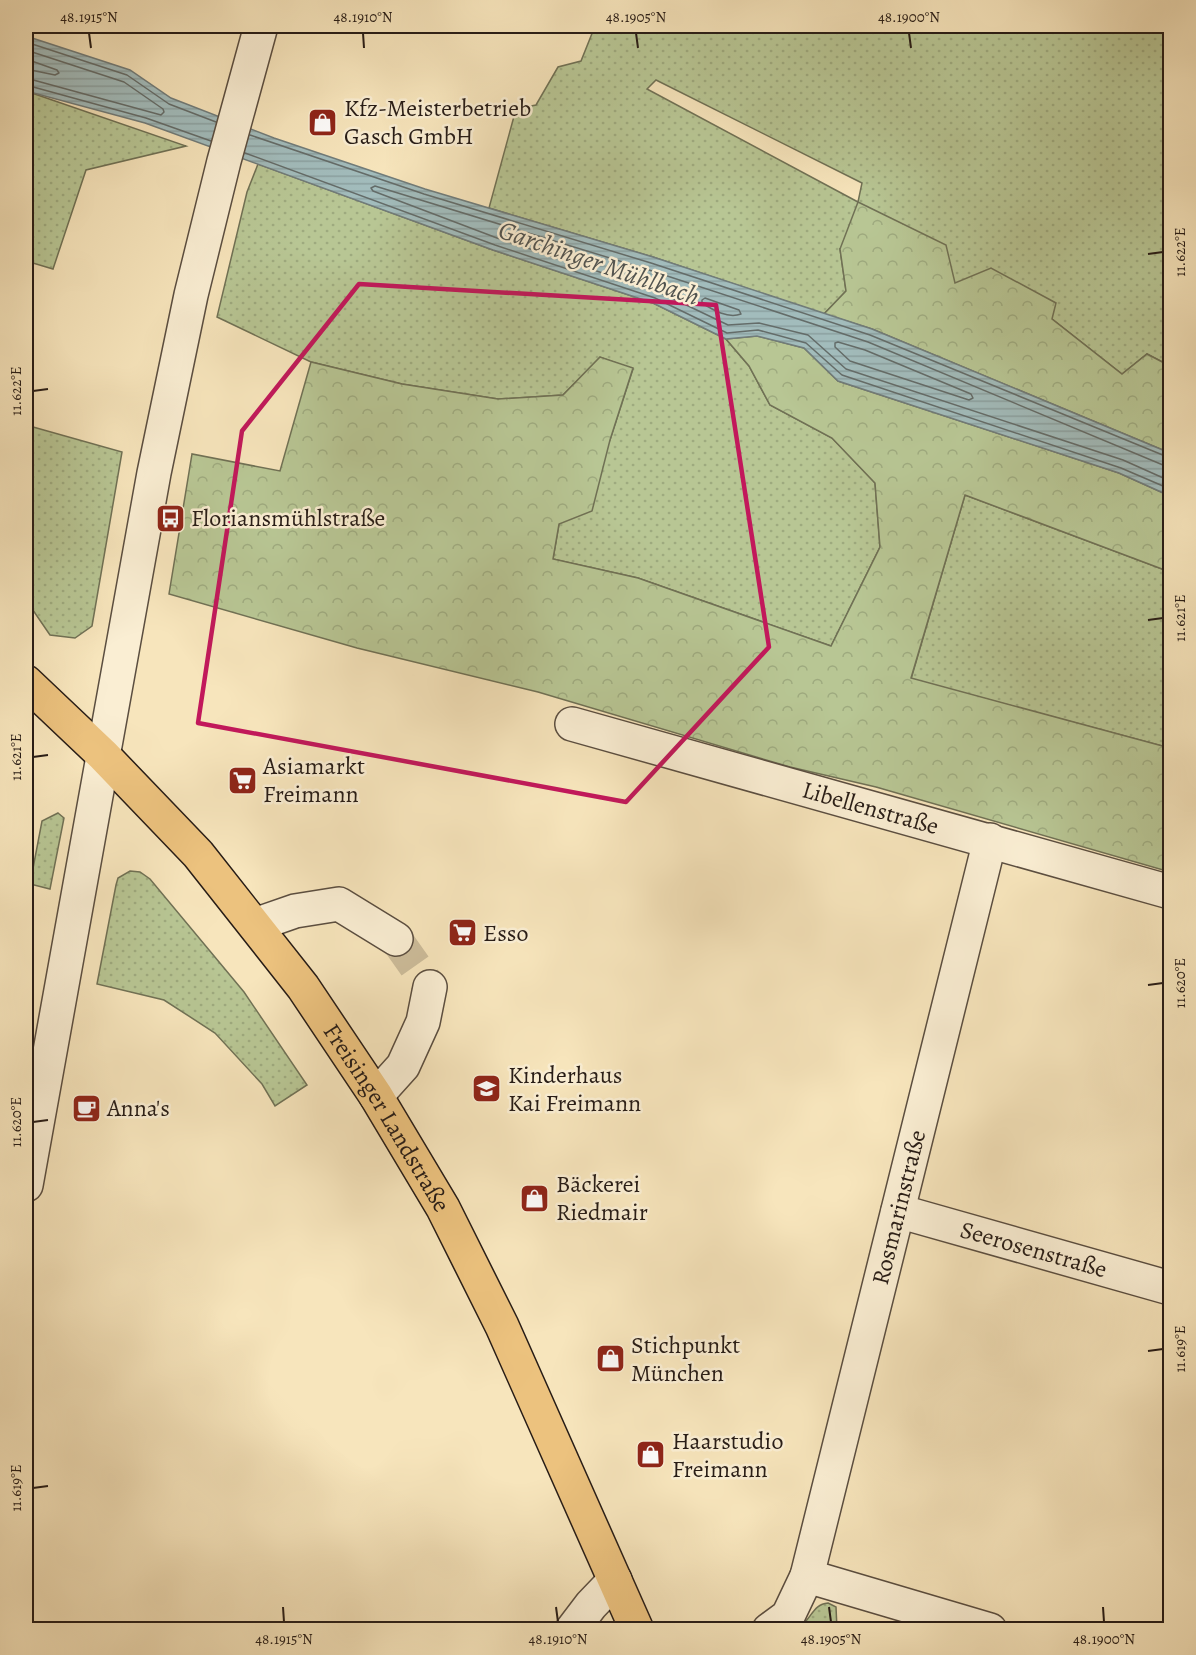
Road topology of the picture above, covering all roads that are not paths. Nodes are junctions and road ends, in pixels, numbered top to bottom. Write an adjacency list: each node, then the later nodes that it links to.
1 (261, 26): 4 (street)
2 (26, 682): 4 (main road, Freisinger Landstraße)
3 (572, 724): 5 (street, Libellenstraße)
4 (104, 754): 7 (main road, Freisinger Landstraße); 11 (street)
5 (990, 840): 6 (street, Libellenstraße); 12 (street, Rosmarinstraße)
6 (1170, 892)
7 (255, 925): 8 (street); 10 (main road, Freisinger Landstraße)
8 (396, 939)
9 (430, 987): 10 (street)
10 (376, 1096): 15 (main road, Freisinger Landstraße)
11 (26, 1185)
12 (898, 1211): 13 (street, Seerosenstraße); 14 (street, Rosmarinstraße)
13 (1170, 1288)
14 (807, 1576): 18 (street, Rosmarinstraße); 19 (street)
15 (615, 1580): 16 (street); 17 (main road, Freisinger Landstraße)
16 (573, 1629)
17 (637, 1629)
18 (769, 1629)
19 (990, 1629)

